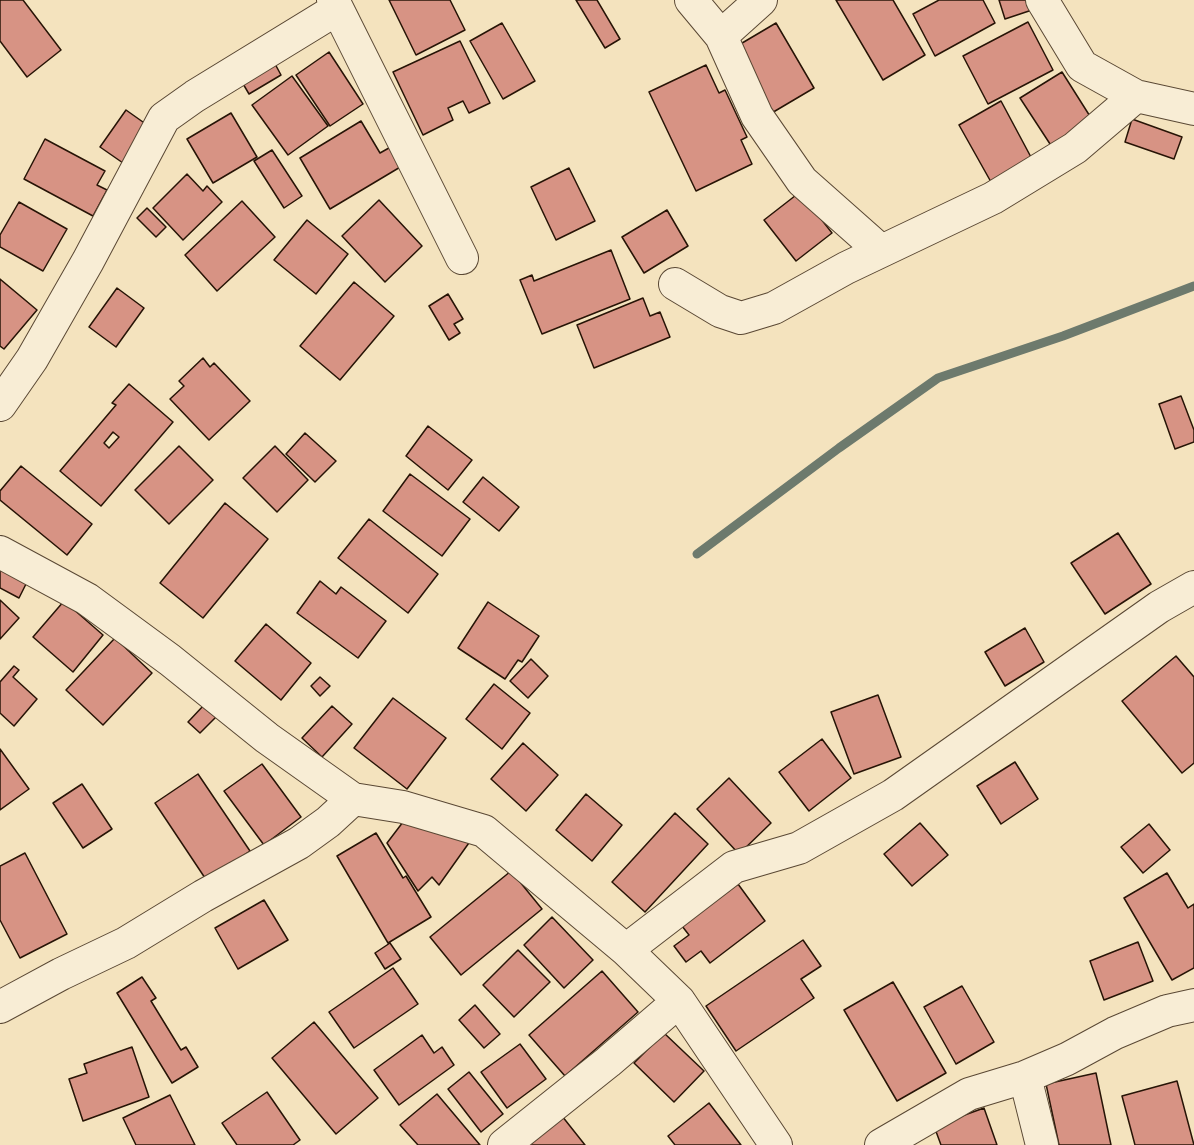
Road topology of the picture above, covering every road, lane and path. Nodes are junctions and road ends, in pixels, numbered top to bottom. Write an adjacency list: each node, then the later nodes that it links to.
1 (691, 0): 5 (street)
2 (761, 0): 5 (street)
3 (1042, 0): 6 (street)
4 (335, 4): 9 (street); 11 (street)
5 (721, 36): 8 (street)
6 (1136, 96): 7 (street); 8 (street)
7 (1194, 109)
8 (881, 251): 10 (street)
9 (462, 258)
10 (675, 284)
11 (0, 405)
12 (0, 552): 14 (street)
13 (1194, 587): 15 (street)
14 (353, 799): 15 (street); 18 (street)
15 (626, 950): 16 (street)
16 (679, 1001): 20 (street); 21 (street)
17 (1194, 1005): 19 (street)
18 (0, 1007)
19 (1025, 1077): 22 (street); 23 (street)
20 (504, 1145)
21 (776, 1145)
22 (881, 1145)
23 (1042, 1145)

